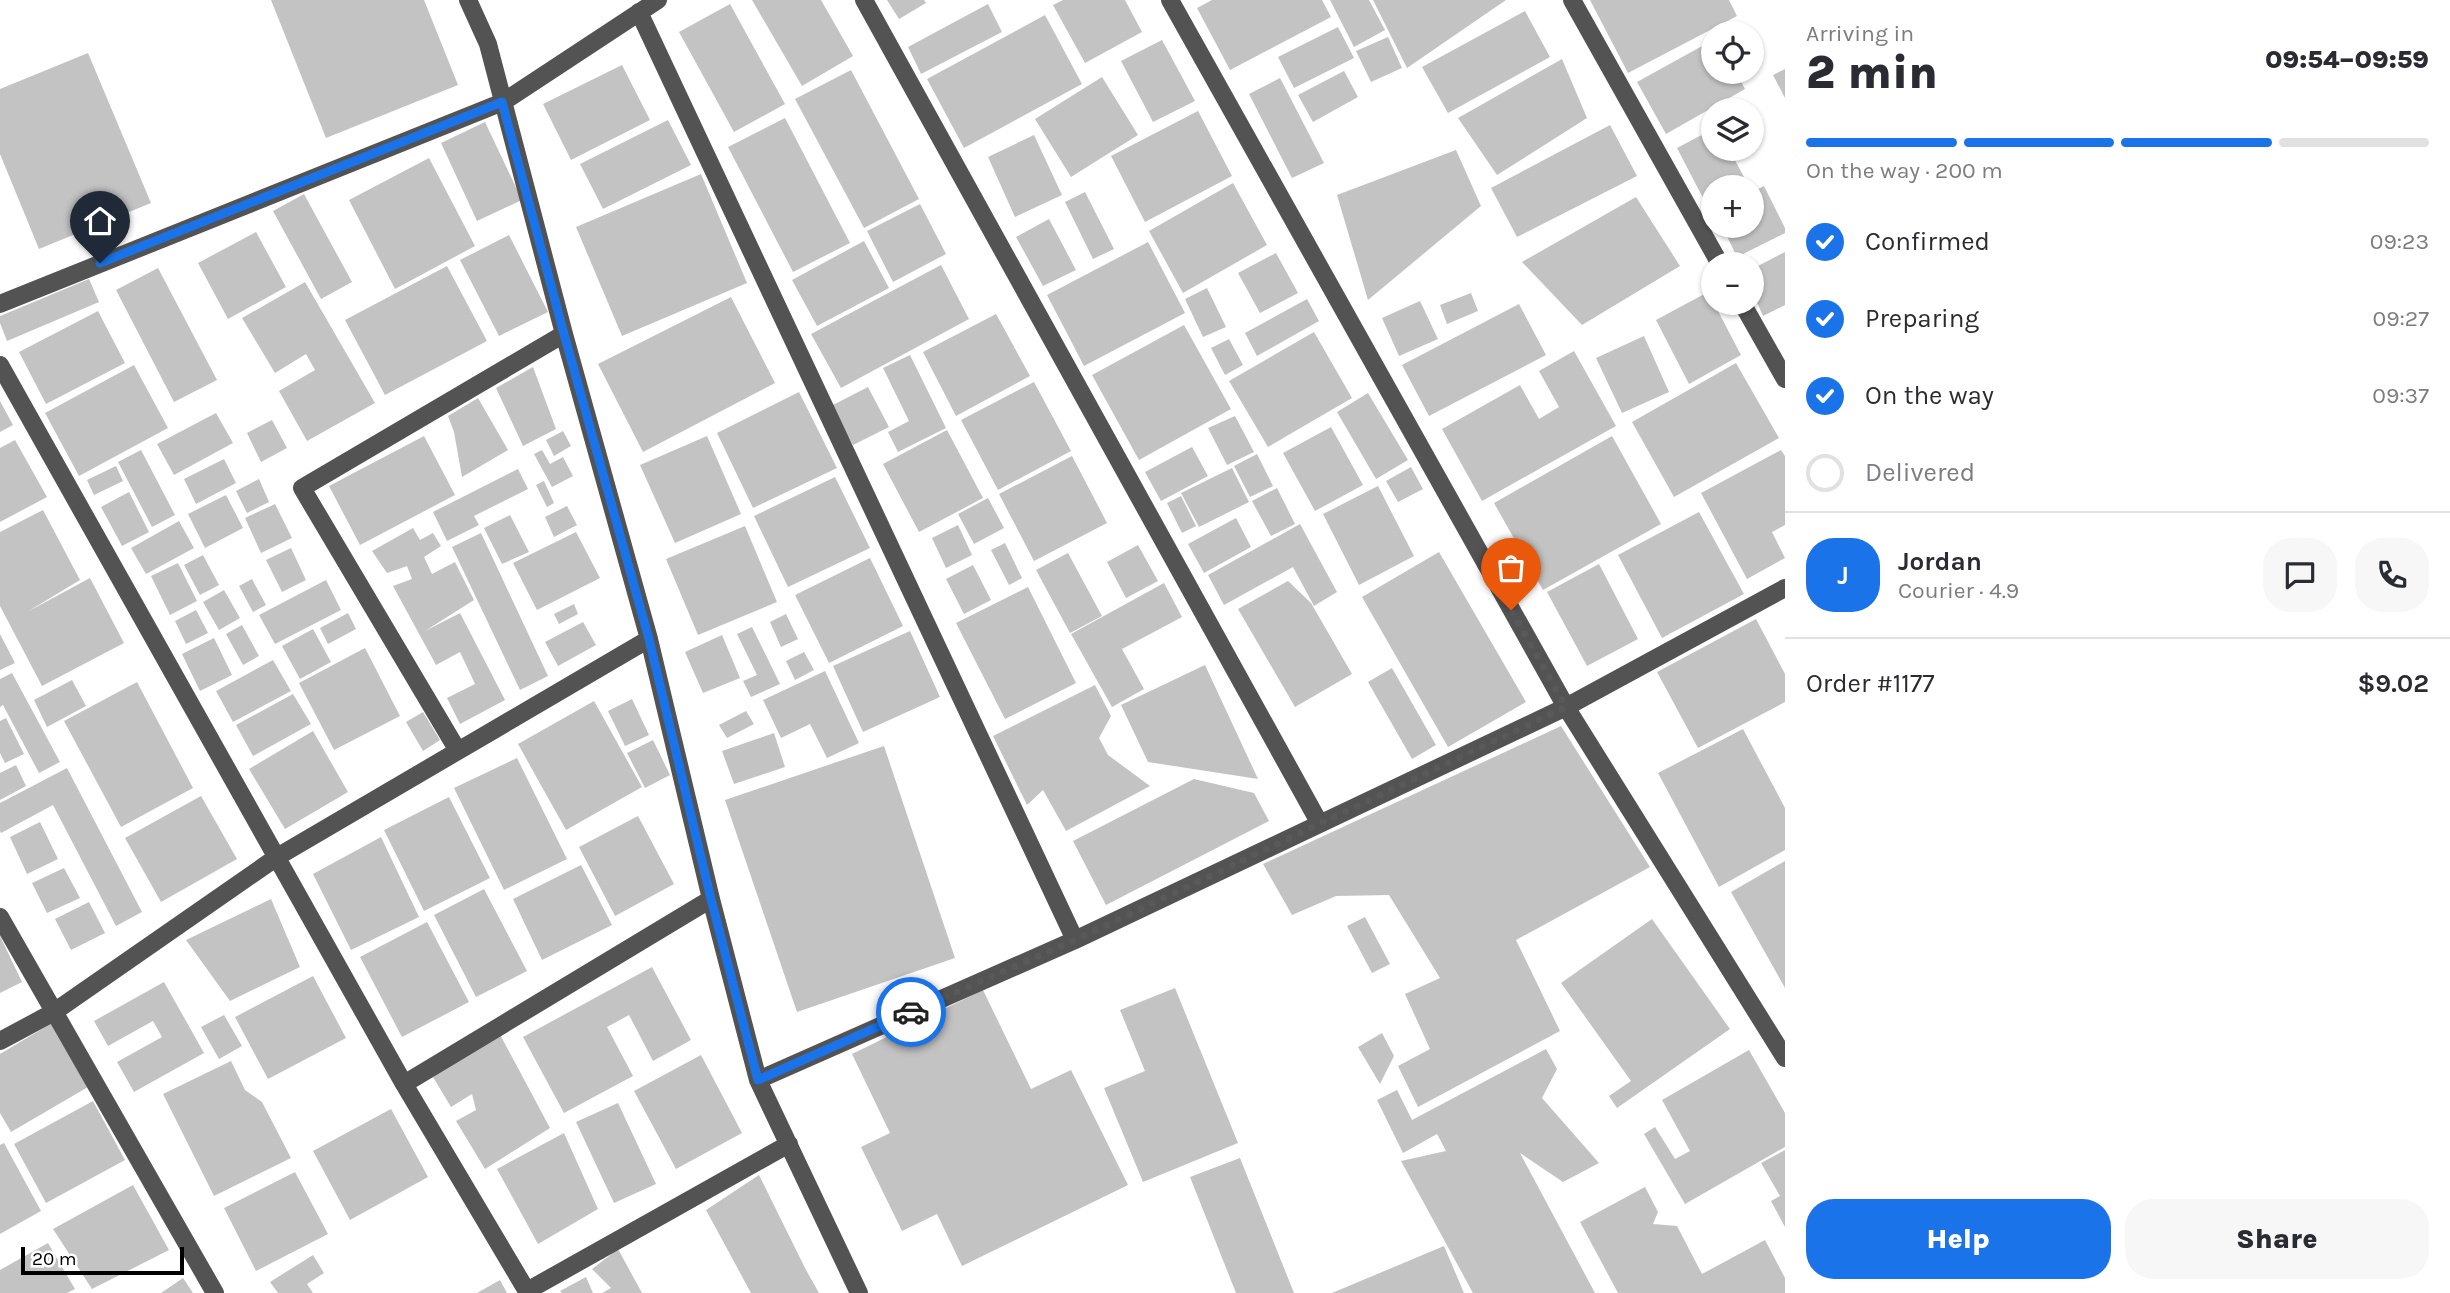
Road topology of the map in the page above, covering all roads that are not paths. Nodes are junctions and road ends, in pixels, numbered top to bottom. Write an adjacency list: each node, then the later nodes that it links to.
1 (468, 0): 7 (street)
2 (658, 0): 6 (street)
3 (864, 0): 18 (street)
4 (1170, 0): 16 (street)
5 (1572, 0): 8 (street)
6 (639, 12): 7 (street); 22 (street)
7 (502, 102): 9 (street); 11 (street)
8 (1713, 252)
9 (0, 304)
10 (1749, 315): 13 (street)
11 (564, 334): 15 (street); 17 (street)
12 (0, 365): 19 (street)
13 (1785, 379)
14 (1785, 588): 16 (street)
15 (649, 639): 17 (street); 20 (street)
16 (1566, 707): 18 (street); 25 (street)
17 (458, 751): 19 (street)
18 (1320, 824): 22 (street)
19 (277, 857): 23 (street); 27 (street)
20 (711, 899): 26 (street); 27 (street)
21 (0, 917): 23 (street)
22 (1075, 940): 26 (street)
23 (54, 1012): 24 (street); 30 (street)
24 (0, 1041)
25 (1785, 1058)
26 (758, 1080): 28 (street)
27 (404, 1084): 29 (street)
28 (789, 1144): 29 (street); 31 (street)
29 (527, 1292)
30 (215, 1293)
31 (859, 1293)

